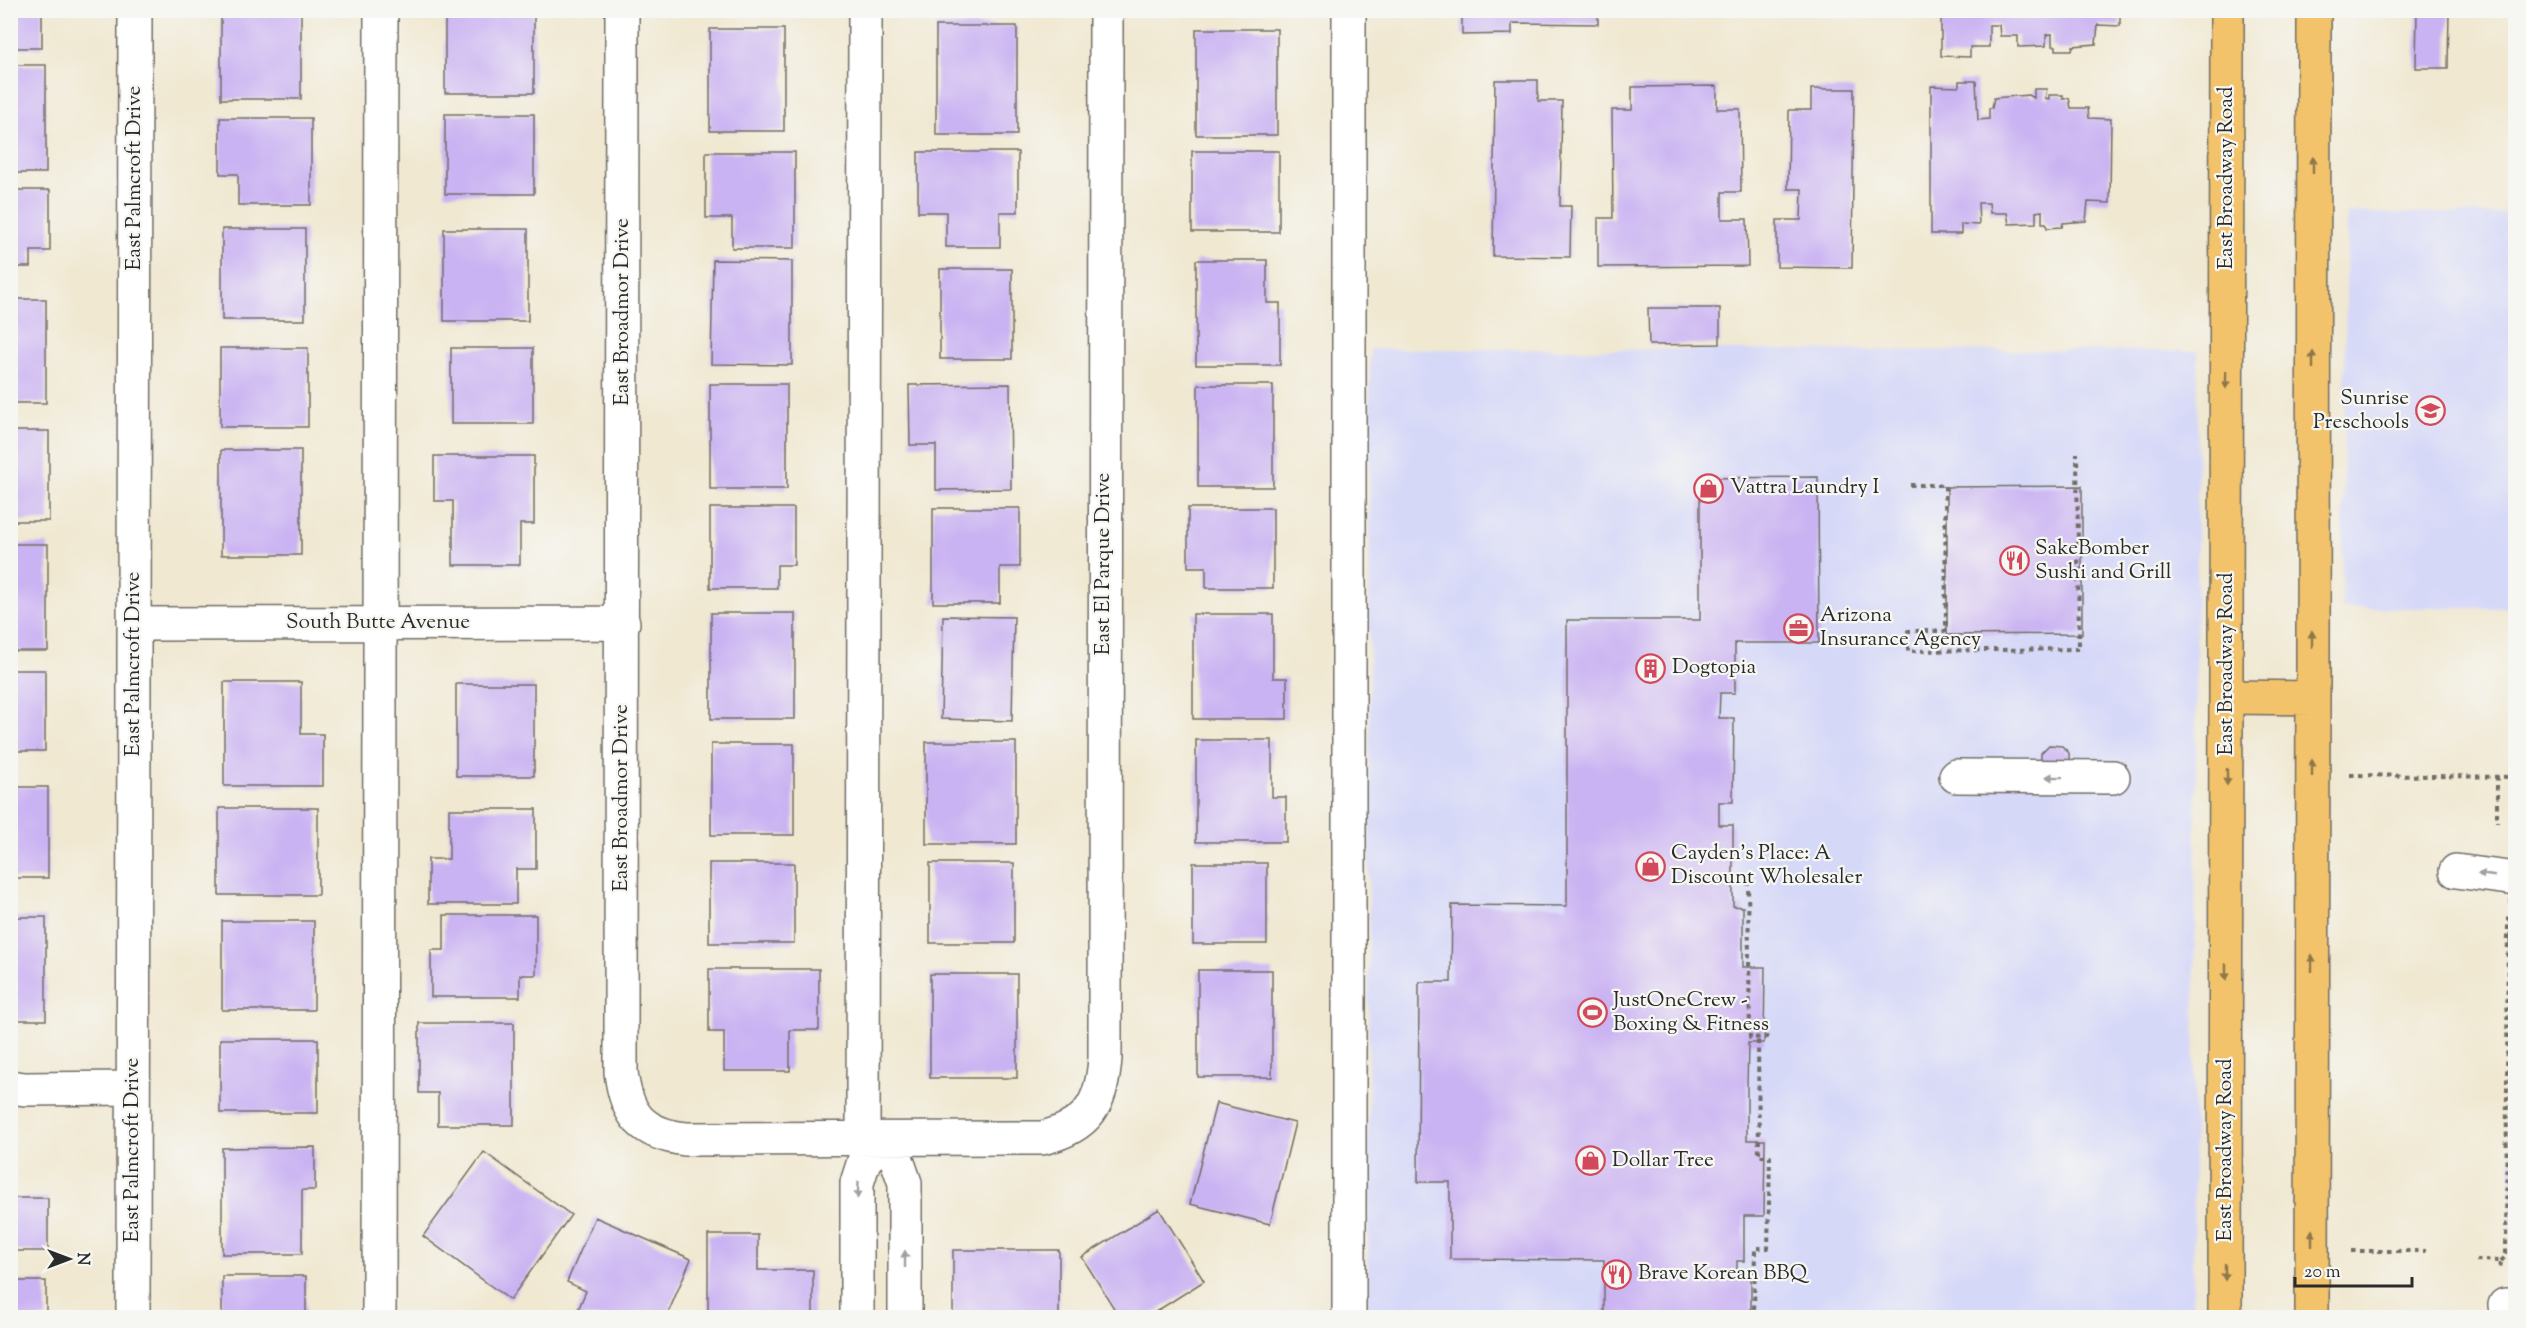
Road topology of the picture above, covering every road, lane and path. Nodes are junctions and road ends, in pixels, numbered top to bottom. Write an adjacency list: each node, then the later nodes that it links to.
1 (135, 10): 13 (street, East Palmcroft Drive)
2 (381, 10): 11 (street)
3 (622, 10): 12 (street, East Broadmor Drive)
4 (865, 10): 30 (street)
5 (1106, 10): 29 (street, East El Parque Drive)
6 (1349, 10): 38 (street)
7 (2227, 10): 14 (main road, East Broadway Road, one-way to 14)
8 (2314, 10): 15 (main road, one-way to 8)
9 (2077, 453): 10 (path)
10 (1910, 485)
11 (380, 622): 12 (street, South Butte Avenue); 13 (street, South Butte Avenue); 35 (street)
12 (623, 623): 30 (street, East Broadmor Drive)
13 (134, 624): 28 (street, East Palmcroft Drive)
14 (2227, 697): 15 (main road); 40 (main road, East Broadway Road, one-way to 40)
15 (2312, 698): 41 (main road, one-way to 15)
16 (2350, 775): 18 (path)
17 (1956, 776): 19 (street, one-way to 17)
18 (2497, 776): 20 (path); 21 (path)
19 (2113, 777)
20 (2516, 777)
21 (2497, 822)
22 (2456, 871): 24 (street, one-way to 22)
23 (1748, 881): 26 (path)
24 (2512, 892): 33 (path)
25 (1770, 1037): 26 (path)
26 (1758, 1038): 39 (path)
27 (10, 1087): 28 (street)
28 (133, 1088): 34 (street, East Palmcroft Drive)
29 (1089, 1114): 30 (street, East Broadmor Drive)
30 (873, 1139): 36 (street, one-way to 36); 37 (street, one-way to 30)
31 (2351, 1251): 32 (path)
32 (2427, 1251)
33 (2501, 1261)
34 (133, 1317)
35 (379, 1317)
36 (857, 1317)
37 (905, 1317)
38 (1349, 1317)
39 (1754, 1317)
40 (2225, 1317)
41 (2312, 1317)

